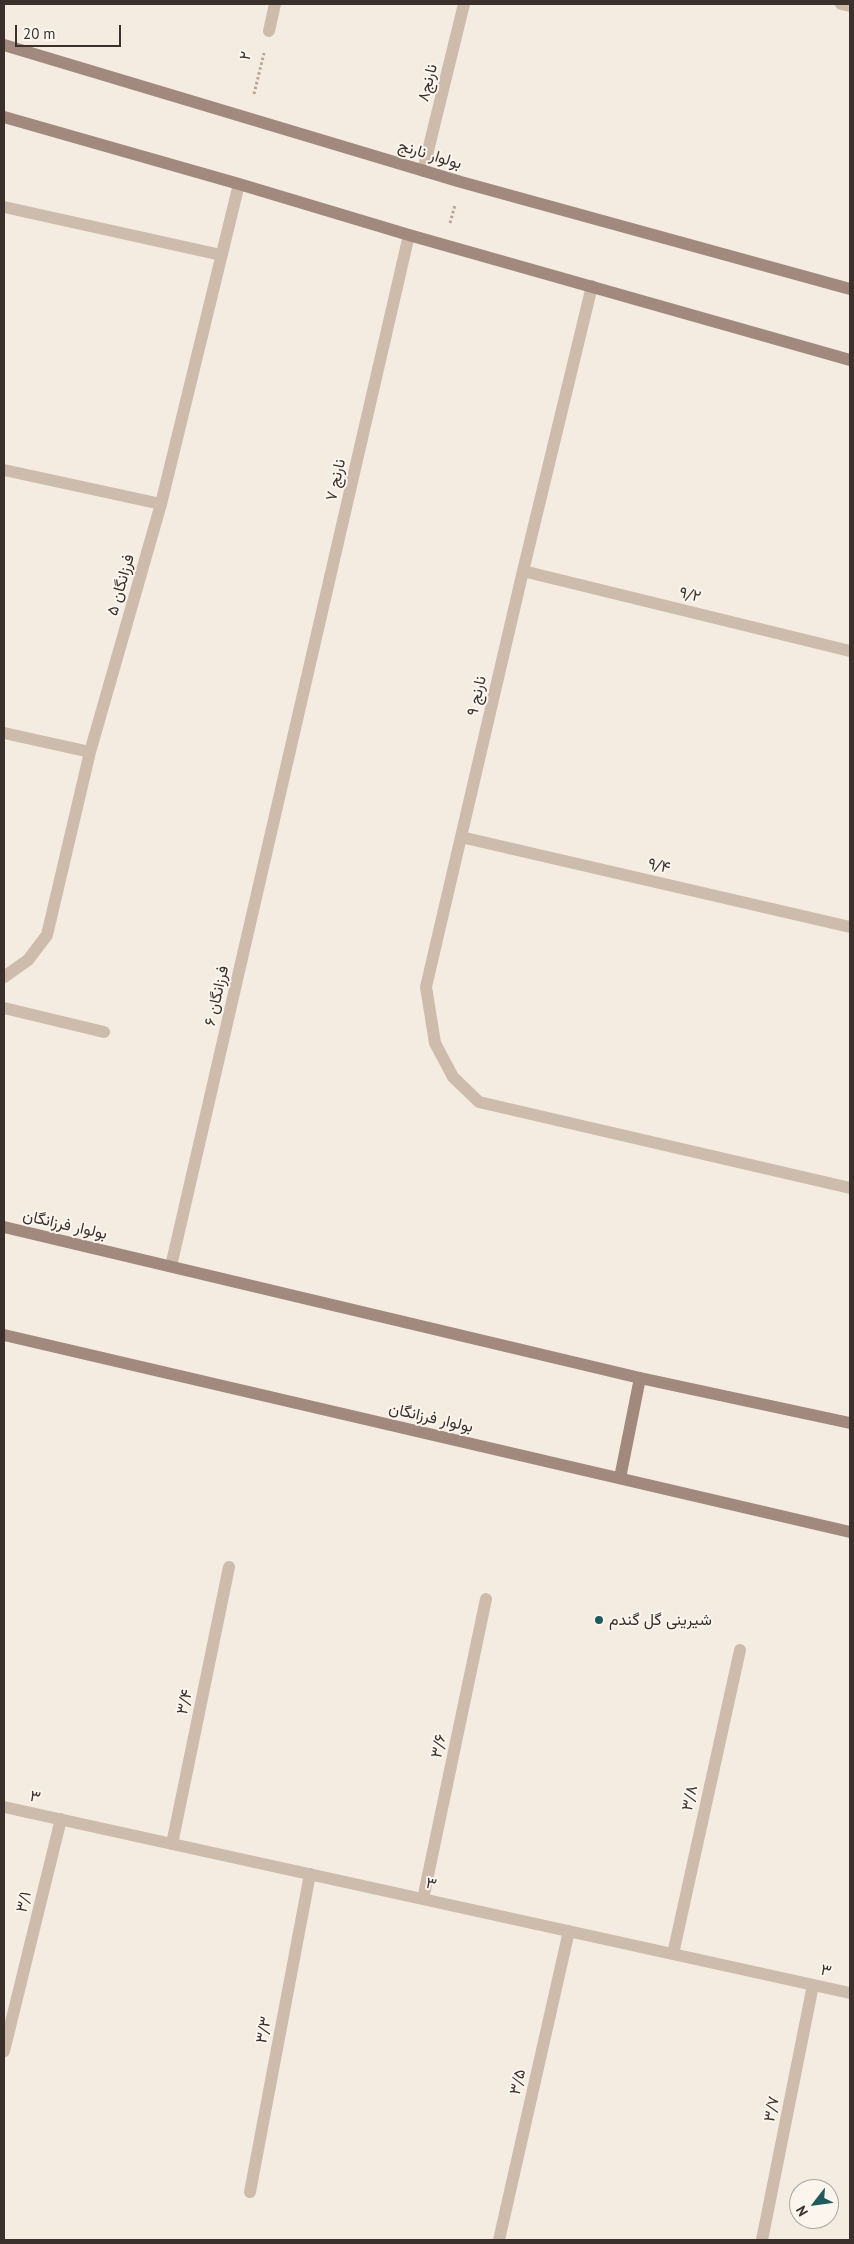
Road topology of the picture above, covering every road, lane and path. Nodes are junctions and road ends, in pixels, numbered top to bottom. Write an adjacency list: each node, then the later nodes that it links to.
1 (275, 4): 5 (street)
2 (464, 4): 9 (street, نارنج۸)
3 (841, 4): 4 (street)
4 (850, 6)
5 (269, 31): 8 (path, ۲)
6 (4, 45): 8 (main road, بولوار نارنج)
7 (4, 117): 11 (main road)
8 (249, 117): 9 (main road, بولوار نارنج)
9 (423, 171): 10 (main road, بولوار نارنج)
10 (461, 182): 14 (path); 17 (main road, بولوار نارنج)
11 (239, 184): 13 (main road); 15 (street, فرزانگان ۵)
12 (4, 207): 15 (street)
13 (409, 236): 14 (main road); 23 (street, نارنج ۷)
14 (445, 245): 16 (main road)
15 (221, 255): 20 (street, فرزانگان ۵)
16 (592, 286): 18 (main road); 21 (street, نارنج ۹)
17 (850, 289)
18 (850, 360)
19 (4, 470): 20 (street)
20 (161, 504): 25 (street, فرزانگان ۵)
21 (523, 571): 22 (street, ۹/۲); 26 (street, نارنج ۹)
22 (850, 651)
23 (294, 732): 33 (street, فرزانگان ۶)
24 (4, 733): 25 (street)
25 (90, 752): 28 (street, فرزانگان ۵)
26 (461, 837): 27 (street, ۹/۴); 31 (street, نارنج ۹)
27 (850, 927)
28 (4, 977)
29 (4, 1008): 30 (street)
30 (104, 1032)
31 (850, 1188)
32 (4, 1227): 33 (main road, بولوار فرزانگان)
33 (171, 1266): 35 (main road, بولوار فرزانگان)
34 (4, 1335): 37 (main road, بولوار فرزانگان)
35 (640, 1378): 36 (main road, بولوار فرزانگان); 37 (main road)
36 (850, 1423)
37 (620, 1478): 38 (main road, بولوار فرزانگان)
38 (850, 1532)
39 (229, 1567): 44 (street, ۳/۴)
40 (486, 1599): 46 (street, ۳/۶)
41 (740, 1650): 48 (street, ۳/۸)
42 (4, 1807): 43 (street, ۳)
43 (61, 1819): 44 (street, ۳); 51 (street, ۳/۱)
44 (172, 1844): 45 (street, ۳)
45 (310, 1874): 46 (street, ۳); 52 (street, ۳/۳)
46 (423, 1899): 47 (street, ۳)
47 (569, 1931): 48 (street, ۳); 53 (street, ۳/۵)
48 (673, 1954): 49 (street, ۳)
49 (813, 1985): 50 (street, ۳); 54 (street, ۳/۷)
50 (850, 1993)
51 (4, 2051)
52 (250, 2192)
53 (499, 2240)
54 (762, 2240)

